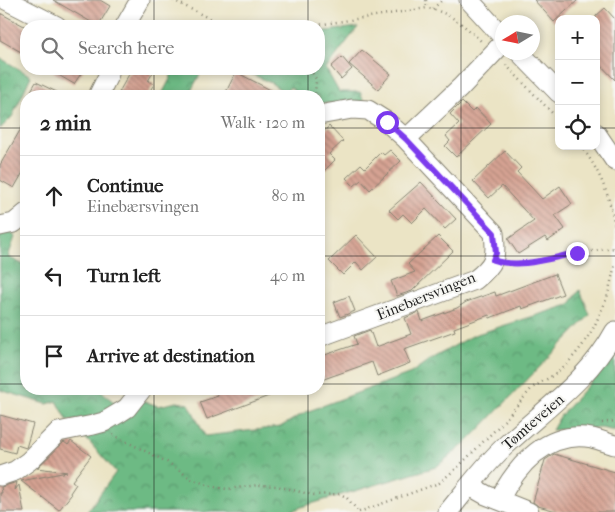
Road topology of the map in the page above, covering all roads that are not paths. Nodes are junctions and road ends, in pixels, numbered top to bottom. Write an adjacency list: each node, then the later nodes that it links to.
1 (6, 0): 4 (street)
2 (140, 0): 5 (street)
3 (470, 0): 6 (street)
4 (45, 20)
5 (128, 20)
6 (495, 41)
7 (495, 49): 14 (street)
8 (527, 60): 10 (street)
9 (108, 75): 11 (street)
10 (555, 89)
11 (101, 90)
12 (325, 114): 14 (street)
13 (604, 135): 15 (street)
14 (406, 139): 19 (street, Einebærsvingen)
15 (615, 161)
16 (20, 218): 17 (street)
17 (0, 226)
18 (615, 331): 23 (street, Tømteveien)
19 (325, 335)
20 (137, 395): 22 (street)
21 (615, 445): 24 (street)
22 (3, 471)
23 (470, 486): 24 (street); 25 (street, Tømteveien)
24 (499, 500): 26 (street)
25 (448, 512)
26 (529, 512)

